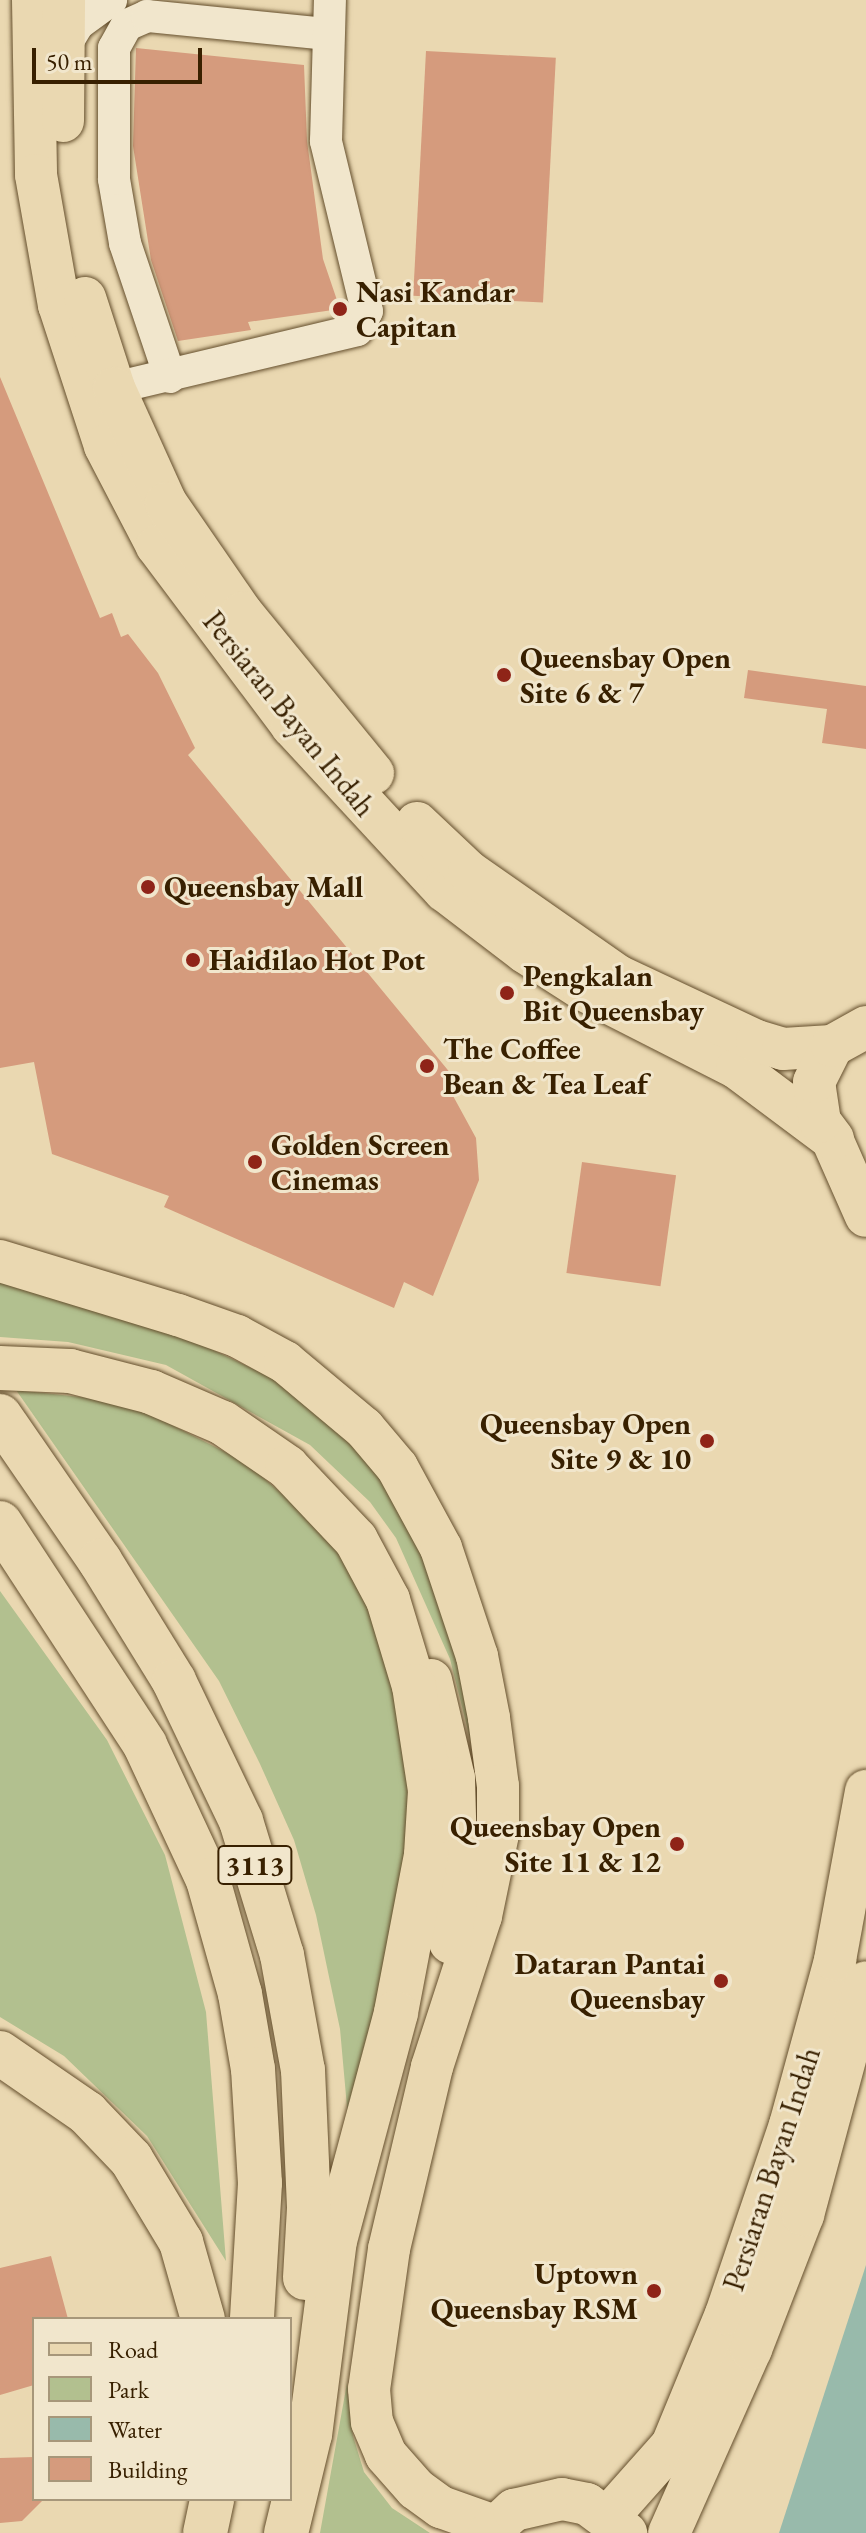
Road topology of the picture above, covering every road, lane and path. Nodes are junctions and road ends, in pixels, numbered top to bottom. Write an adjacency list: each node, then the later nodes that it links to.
1 (33, 0): 10 (main road, Persiaran Bayan Indah)
2 (64, 0): 6 (main road, Persiaran Bayan Indah)
3 (111, 0): 6 (street)
4 (196, 0): 5 (street)
5 (329, 16): 7 (street); 7 (street)
6 (63, 49): 8 (main road, Persiaran Bayan Indah)
7 (170, 377): 8 (street)
8 (114, 388): 9 (main road, Persiaran Bayan Indah)
9 (849, 1036): 10 (main road)
10 (849, 1148): 11 (main road, Persiaran Bayan Indah)
11 (866, 1216)
12 (0, 1261): 20 (main road)
13 (4, 1368): 16 (highway)
14 (0, 1416): 23 (highway, 3113)
15 (0, 1523): 22 (highway, 3113)
16 (356, 1540): 20 (main road); 28 (highway)
17 (866, 1791): 25 (main road, Persiaran Bayan Indah)
18 (866, 1982): 29 (main road, Persiaran Bayan Indah)
19 (0, 2053): 21 (highway)
20 (432, 2067): 26 (main road)
21 (202, 2317)
22 (252, 2317)
23 (292, 2364)
24 (264, 2501): 27 (highway)
25 (617, 2524): 26 (main road)
26 (492, 2530)
27 (257, 2533)
28 (286, 2533)
29 (669, 2533)

